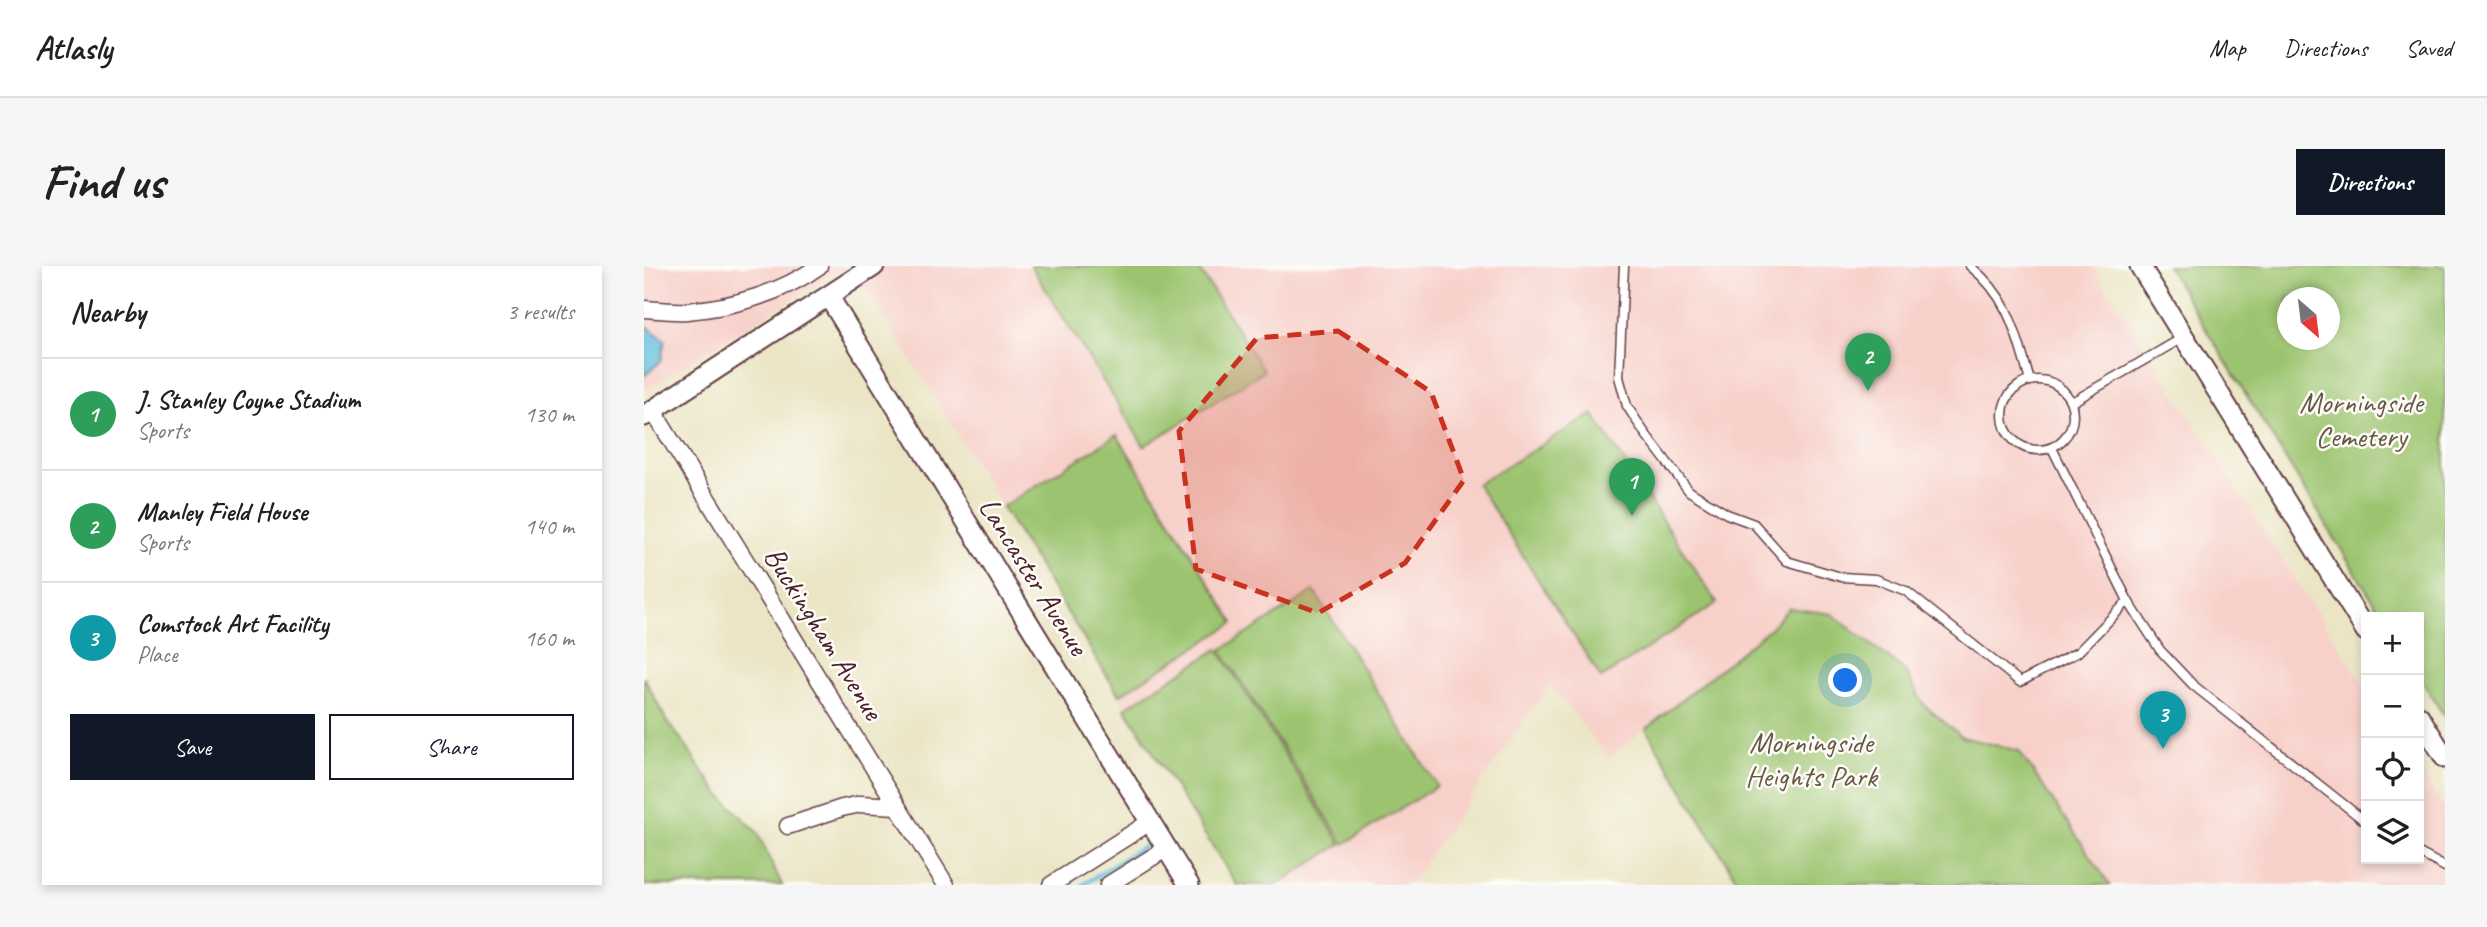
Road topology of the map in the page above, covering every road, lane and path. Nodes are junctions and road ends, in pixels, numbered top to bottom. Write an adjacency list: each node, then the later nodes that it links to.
1 (819, 266): 7 (street)
2 (874, 266): 6 (street)
3 (1624, 266): 13 (lane)
4 (1970, 266): 9 (lane)
5 (2140, 266): 8 (street)
6 (829, 298): 11 (street); 19 (street, Lancaster Avenue)
7 (644, 309)
8 (2183, 337): 10 (lane); 14 (street)
9 (2030, 381): 10 (lane); 12 (lane)
10 (2072, 402): 12 (lane)
11 (649, 414): 17 (street, Buckingham Avenue)
12 (2052, 448): 13 (lane)
13 (2128, 601): 18 (lane)
14 (2361, 623)
15 (2424, 724): 16 (street)
16 (2445, 758)
17 (897, 806): 20 (street); 24 (street, Buckingham Avenue)
18 (2361, 818)
19 (1150, 822): 21 (street, Lancaster Avenue); 25 (street)
20 (788, 826)
21 (1167, 848): 26 (street); 27 (street, Lancaster Avenue)
22 (2424, 856): 23 (lane)
23 (2445, 867)
24 (946, 885)
25 (1051, 885)
26 (1108, 885)
27 (1189, 885)

